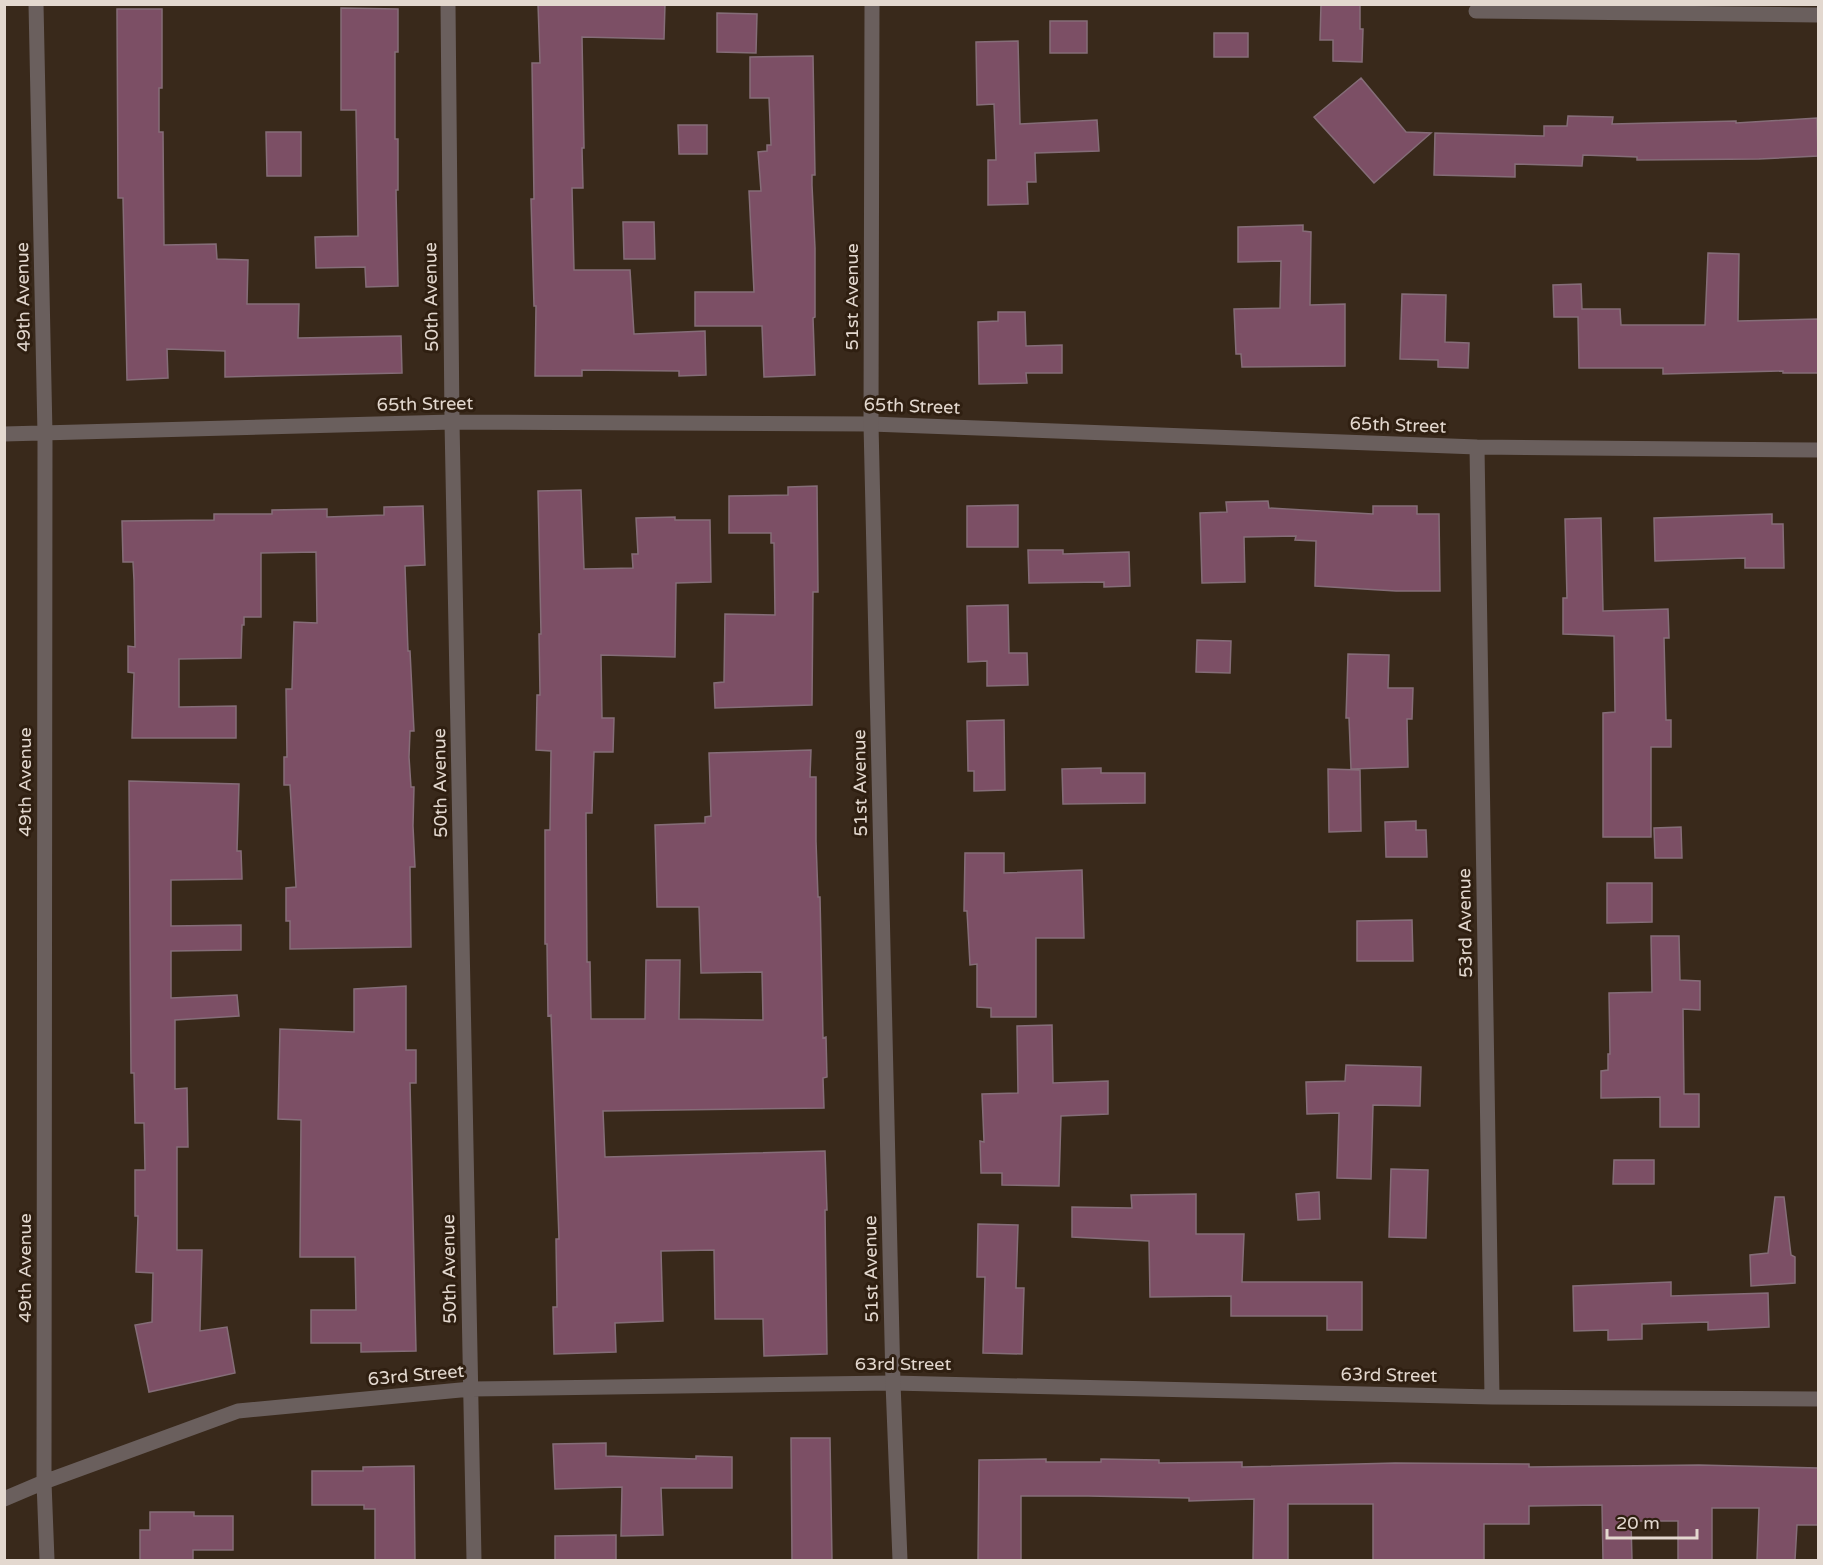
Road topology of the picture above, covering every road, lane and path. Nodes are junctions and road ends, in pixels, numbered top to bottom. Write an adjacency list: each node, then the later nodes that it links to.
1 (36, 4): 9 (street, 49th Avenue)
2 (448, 4): 6 (street, 50th Avenue)
3 (872, 4): 7 (street, 51st Avenue)
4 (1476, 11): 5 (street)
5 (1818, 15)
6 (452, 422): 7 (street, 65th Street); 9 (street, 65th Street); 13 (street, 50th Avenue)
7 (871, 424): 10 (street, 65th Street); 12 (street, 51st Avenue)
8 (4, 434): 9 (street, 65th Street)
9 (45, 434): 16 (street, 49th Avenue)
10 (1477, 447): 11 (street, 65th Street); 14 (street, 53rd Avenue)
11 (1818, 450)
12 (893, 1383): 13 (street, 63rd Street); 14 (street, 63rd Street); 20 (street, 51st Avenue)
13 (471, 1389): 16 (street, 63rd Street); 19 (street, 50th Avenue)
14 (1492, 1397): 15 (street, 63rd Street)
15 (1818, 1399)
16 (44, 1482): 17 (street, 63rd Street); 18 (street, 49th Avenue)
17 (4, 1499)
18 (47, 1560)
19 (474, 1560)
20 (900, 1560)

